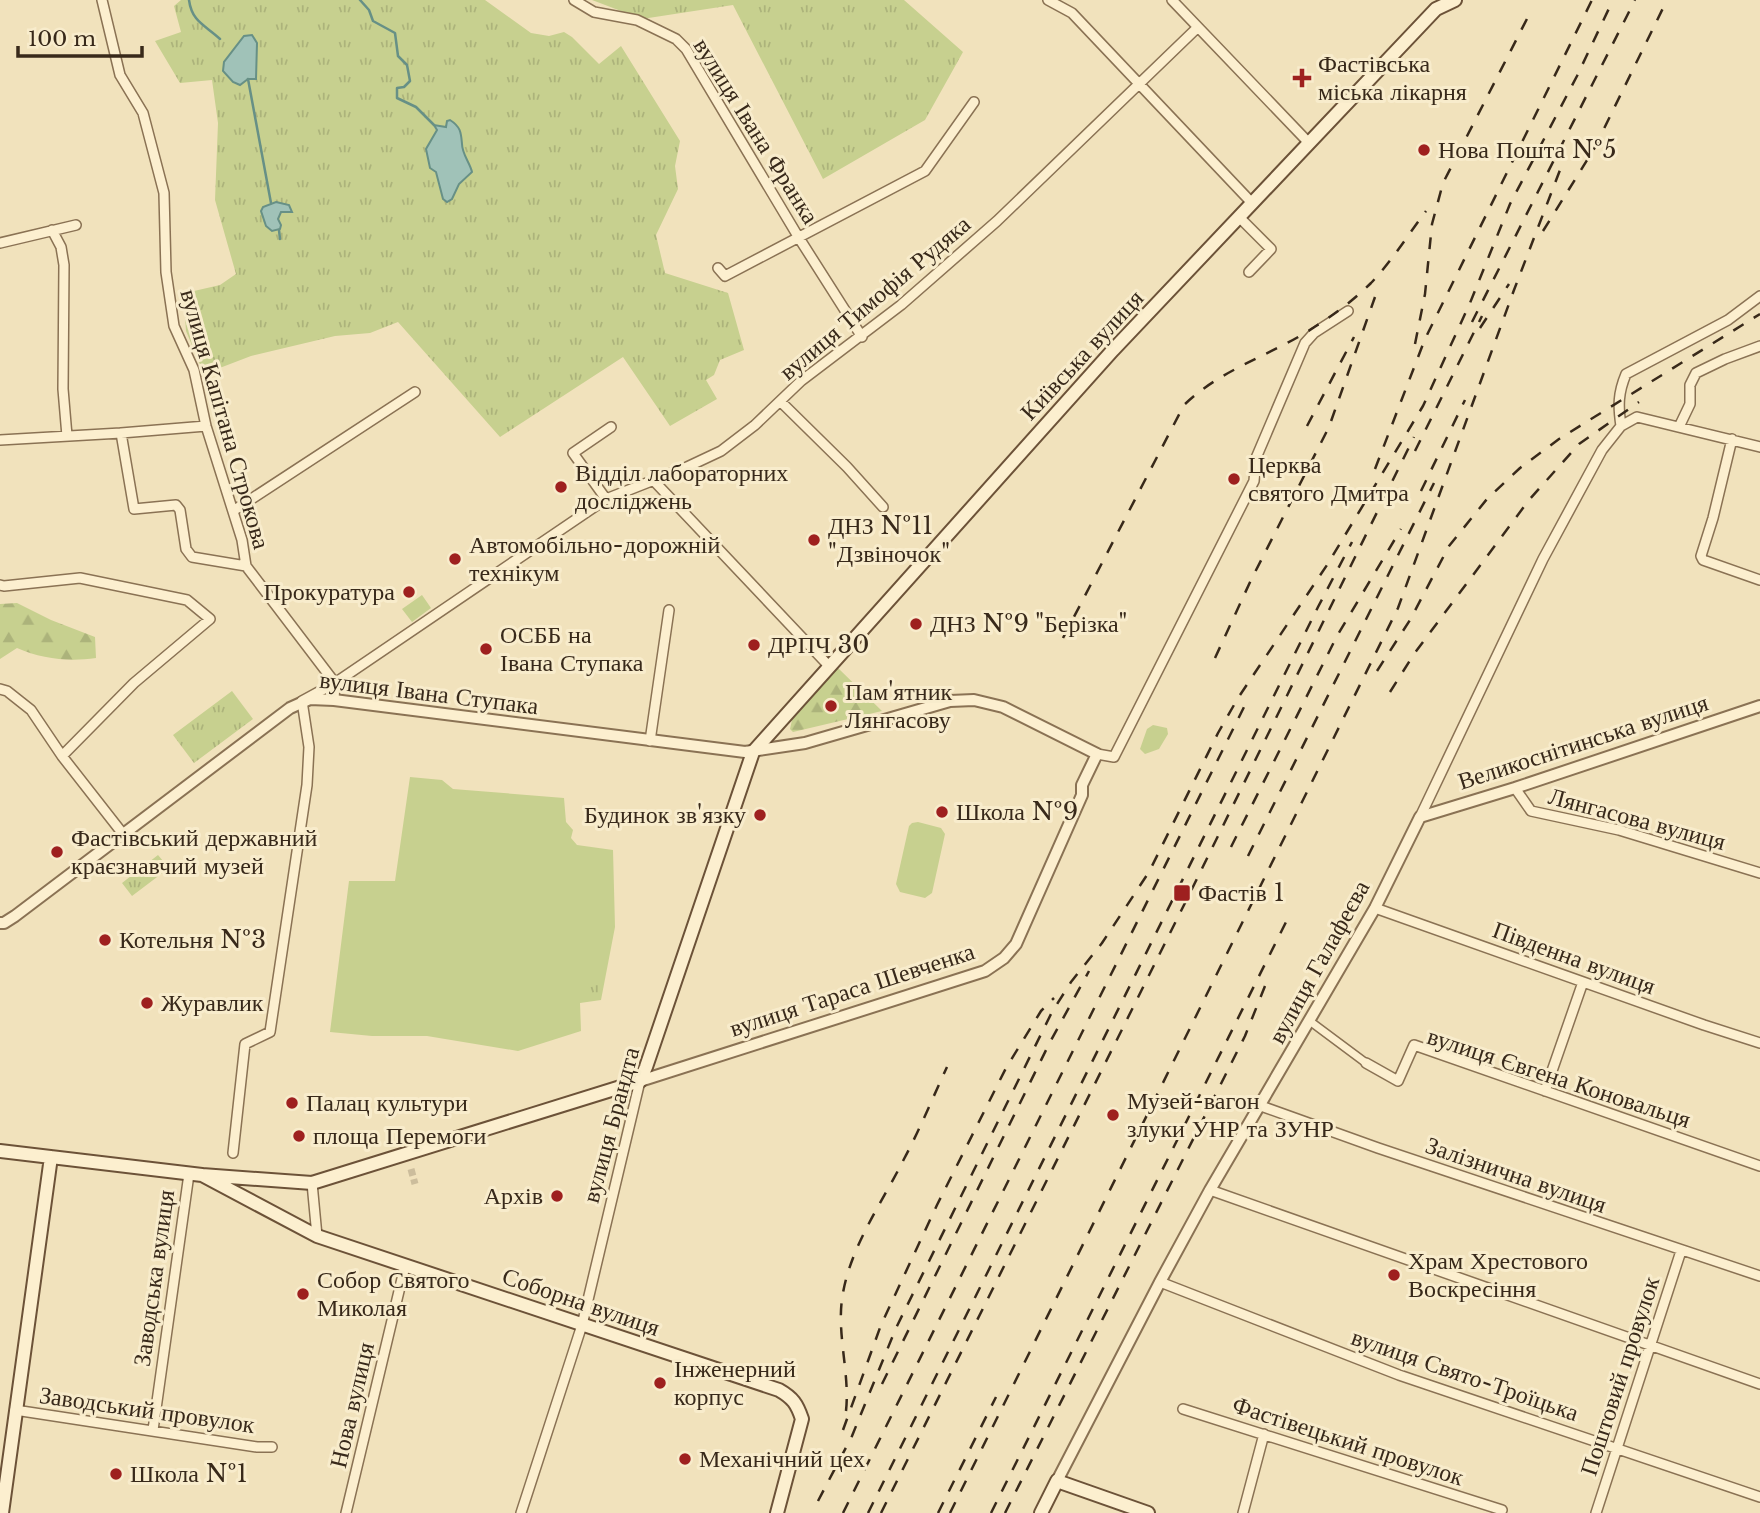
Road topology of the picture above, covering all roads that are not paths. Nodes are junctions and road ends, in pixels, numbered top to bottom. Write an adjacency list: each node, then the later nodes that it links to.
1 (102, 0): 24 (street, вулиця Капітана Строкова)
2 (574, 0): 14 (street, вулиця Івана Франка)
3 (1048, 0): 7 (street)
4 (1172, 0): 6 (street)
5 (1455, 0): 9 (main road, Київська вулиця)
6 (1197, 28): 7 (street, вулиця Тимофія Рудяка); 9 (street)
7 (1138, 83): 10 (street); 20 (street, вулиця Тимофія Рудяка)
8 (974, 102): 14 (street)
9 (1309, 143): 10 (main road, Київська вулиця)
10 (1252, 203): 11 (main road, Київська вулиця)
11 (1239, 217): 17 (street); 41 (main road, Київська вулиця)
12 (76, 225): 13 (street)
13 (52, 230): 15 (street); 29 (street)
14 (799, 238): 16 (street); 20 (street, вулиця Івана Франка)
15 (0, 243)
16 (718, 268)
17 (1249, 272)
18 (1760, 296): 25 (street)
19 (1348, 311): 49 (street)
20 (862, 337): 23 (street, вулиця Тимофія Рудяка)
21 (1760, 346): 27 (street)
22 (415, 392): 36 (street)
23 (780, 402): 33 (street, вулиця Тимофія Рудяка); 35 (street)
24 (206, 426): 28 (street); 36 (street, вулиця Капітана Строкова)
25 (1621, 426): 27 (street); 52 (street, вулиця Галафеєва)
26 (611, 427): 34 (street)
27 (1679, 427): 30 (street)
28 (121, 433): 29 (street); 37 (street, вулиця Капітана Строкова)
29 (67, 436): 31 (street)
30 (1732, 439): 32 (street); 38 (street)
31 (0, 440)
32 (1760, 447)
33 (654, 481): 34 (street, вулиця Тимофія Рудяка); 41 (street)
34 (606, 499): 42 (street, вулиця Тимофія Рудяка)
35 (883, 507)
36 (233, 511): 37 (street, вулиця Капітана Строкова)
37 (246, 566): 42 (street, вулиця Капітана Строкова)
38 (1760, 580)
39 (0, 585): 50 (street)
40 (669, 610): 47 (street)
41 (828, 665): 48 (main road, Київська вулиця)
42 (335, 683): 44 (street); 45 (street, вулиця Тимофія Рудяка)
43 (0, 690): 50 (street)
44 (334, 700): 45 (street, вулиця Івана Ступака); 47 (street, вулиця Івана Ступака)
45 (302, 701): 53 (street, вулиця Івана Ступака); 66 (street)
46 (1760, 706): 51 (street, Великоснітинська вулиця)
47 (650, 741): 48 (street, вулиця Івана Ступака)
48 (753, 752): 49 (street, вулиця Івана Ступака); 62 (main road, вулиця Брандта)
49 (1097, 754): 62 (street, вулиця Тараса Шевченка)
50 (62, 757): 53 (street)
51 (1515, 788): 52 (street, Великоснітинська вулиця); 54 (street, Лянгасова вулиця)
52 (1420, 817): 55 (street, вулиця Галафеєва)
53 (123, 834): 56 (street, вулиця Івана Ступака)
54 (1760, 873)
55 (1375, 908): 58 (street, Південна вулиця); 59 (street, вулиця Галафеєва)
56 (2, 923): 57 (street, вулиця Івана Ступака)
57 (0, 937)
58 (1584, 982): 60 (street, Південна вулиця); 63 (street)
59 (1311, 1022): 61 (street); 64 (street, вулиця Галафеєва)
60 (1760, 1043)
61 (1366, 1063): 63 (street, вулиця Євгена Коновальця)
62 (640, 1081): 71 (main road, вулиця Тараса Шевченка); 78 (street, вулиця Брандта)
63 (1545, 1091): 68 (street, вулиця Євгена Коновальця)
64 (1261, 1106): 72 (street, вулиця Галафеєва); 74 (street, Залізнична вулиця)
65 (0, 1152): 67 (main road, Соборна вулиця)
66 (233, 1153)
67 (51, 1157): 69 (main road, Соборна вулиця); 82 (main road)
68 (1760, 1166)
69 (188, 1174): 70 (main road, Соборна вулиця); 83 (street, Заводська вулиця)
70 (202, 1175): 71 (main road); 73 (main road, Соборна вулиця)
71 (312, 1183): 73 (street)
72 (1210, 1190): 77 (street, вулиця Галафеєва); 79 (street)
73 (317, 1236): 75 (main road, Соборна вулиця)
74 (1681, 1251): 76 (street, Залізнична вулиця); 79 (street, Поштовий провулок)
75 (405, 1266): 78 (main road, Соборна вулиця); 91 (street, Нова вулиця)
76 (1760, 1276)
77 (1160, 1282): 86 (street, вулиця Свято-Троїцька); 87 (street, вулиця Галафеєва)
78 (582, 1325): 92 (street, вулиця Брандта); 93 (main road, Соборна вулиця)
79 (1650, 1347): 80 (street); 86 (street, Поштовий провулок)
80 (1760, 1384)
81 (1183, 1409): 84 (street, Фастівецький провулок)
82 (15, 1410): 83 (street, Заводський провулок); 90 (main road)
83 (153, 1430): 85 (street, Заводський провулок)
84 (1264, 1434): 89 (street, Фастівецький провулок); 96 (street)
85 (272, 1447)
86 (1618, 1447): 88 (street, вулиця Свято-Троїцька); 97 (street, Поштовий провулок)
87 (1057, 1481): 94 (main road, вулиця Галафеєва); 95 (main road)
88 (1760, 1497)
89 (1502, 1510)
90 (2, 1513)
91 (346, 1513)
92 (521, 1513)
93 (776, 1513)
94 (1041, 1513)
95 (1148, 1513)
96 (1243, 1513)
97 (1596, 1513)

